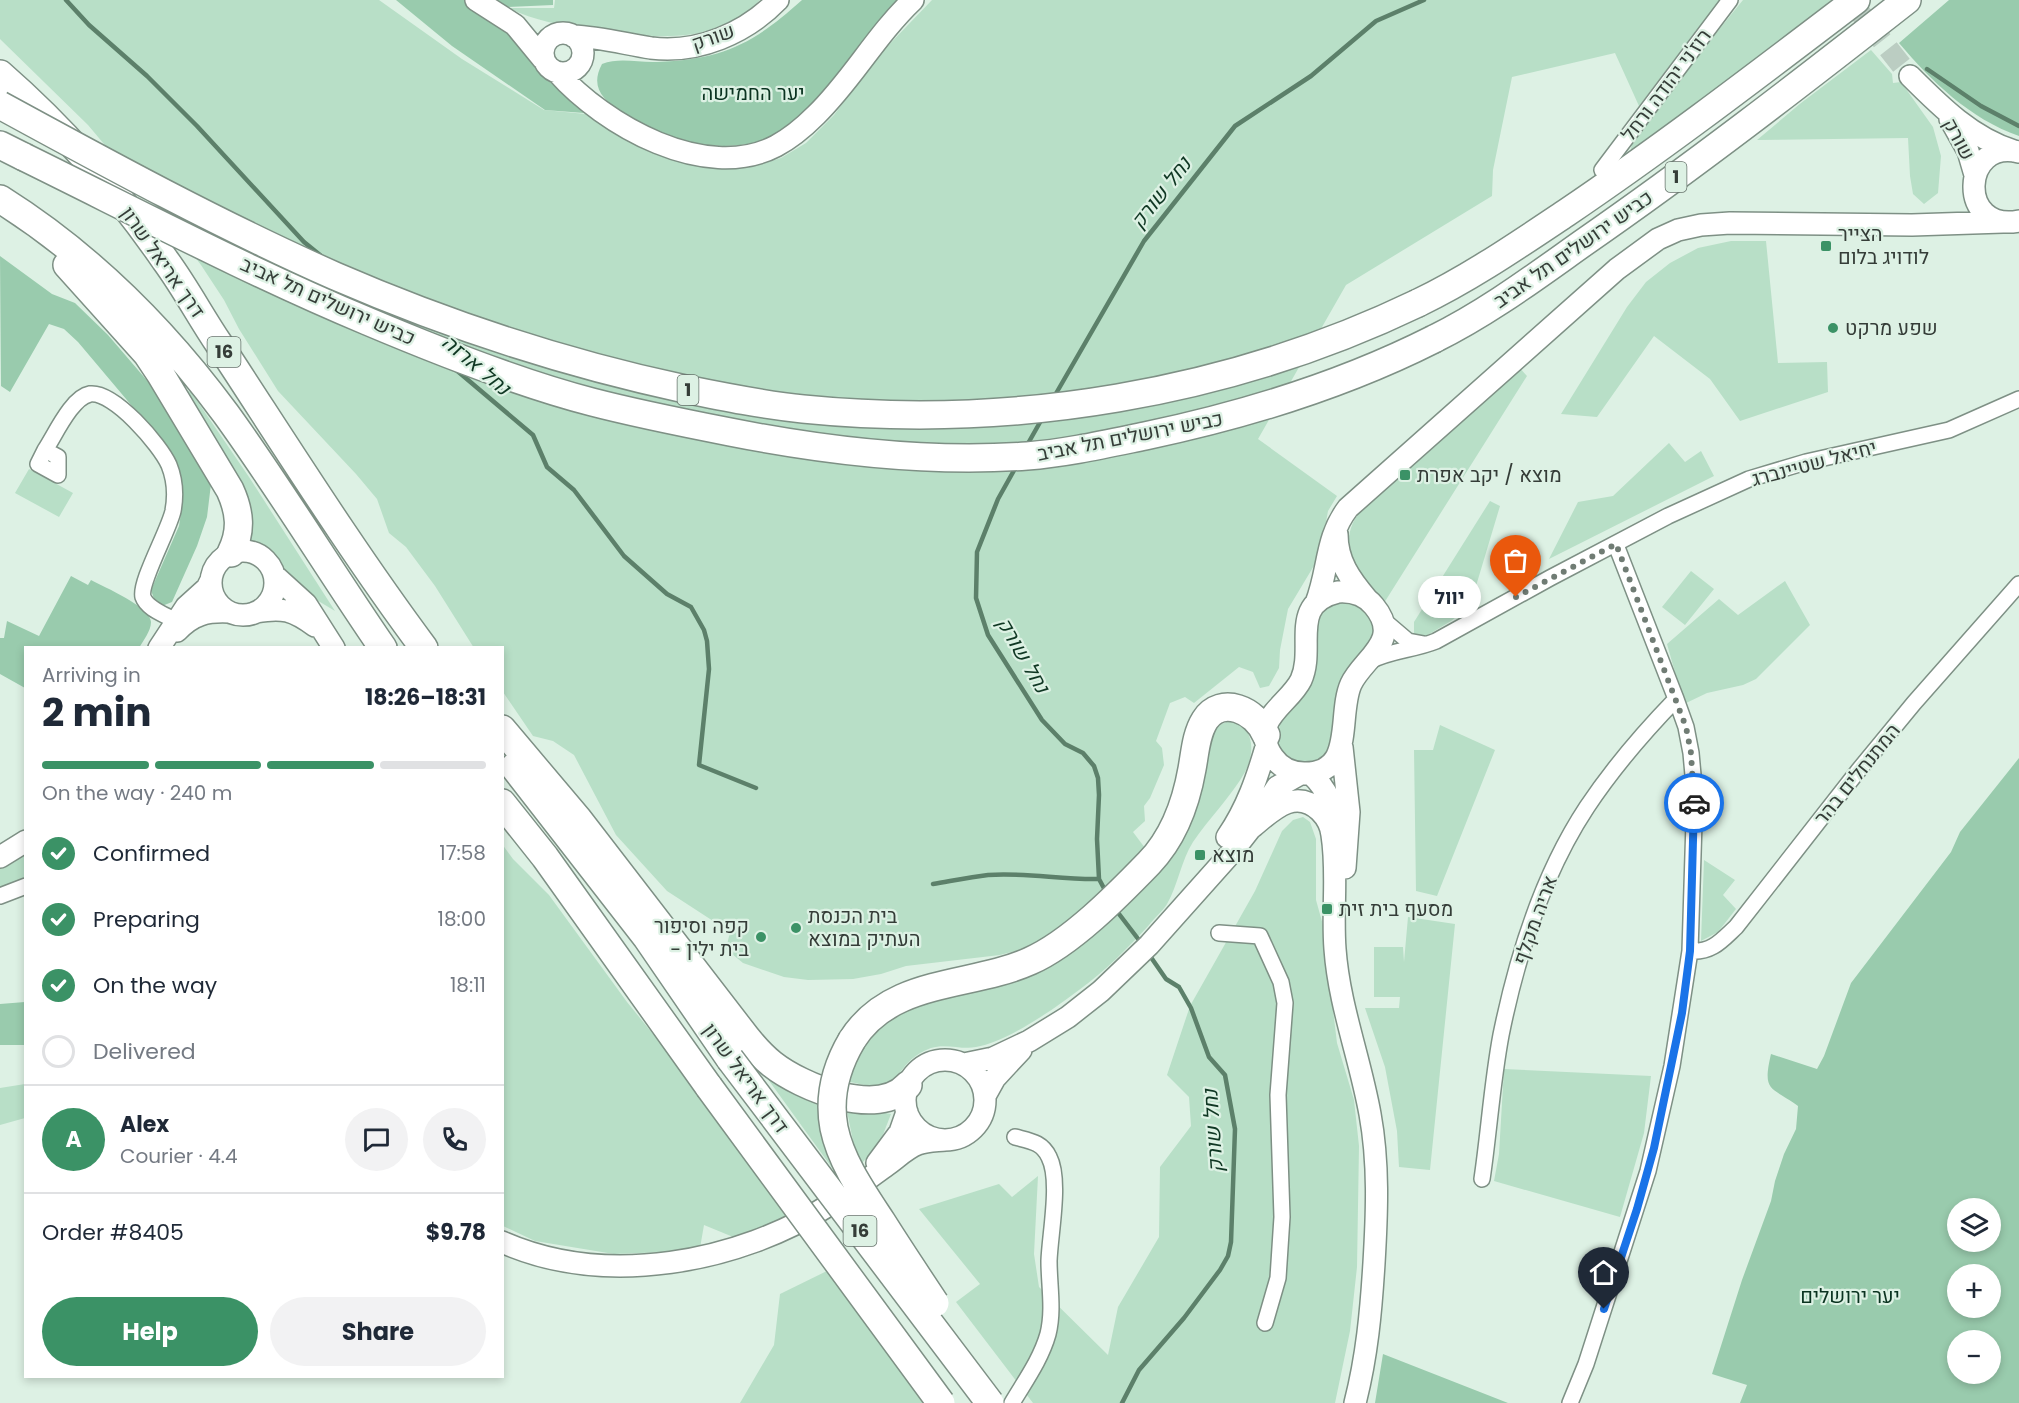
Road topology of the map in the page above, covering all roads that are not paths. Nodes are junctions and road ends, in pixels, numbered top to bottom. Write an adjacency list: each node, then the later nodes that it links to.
1 (476, 0): 10 (main road)
2 (778, 0): 8 (main road, שורק)
3 (913, 0): 15 (main road)
4 (1730, 0): 18 (street, רוז'ני יהודה ורחל)
5 (1856, 0): 14 (highway, כביש ירושלים תל אביב / 1, bridge)
6 (1907, 0): 16 (highway, כביש ירושלים תל אביב / 1, bridge)
7 (573, 36): 8 (main road, שורק); 9 (main road); 10 (main road)
8 (638, 46): 9 (main road, שורק)
9 (581, 61): 10 (main road); 15 (main road)
10 (550, 66): 15 (main road)
11 (0, 74): 31 (highway, דרך אריאל שרון / 16)
12 (1910, 76): 13 (main road)
13 (1939, 104): 17 (main road); 19 (main road, שורק)
14 (0, 105)
15 (603, 114)
16 (0, 145)
17 (2017, 152): 19 (main road)
18 (1602, 170)
19 (1974, 178): 21 (main road, שורק); 22 (main road)
20 (10, 206): 27 (highway); 42 (highway, 16)
21 (2011, 222): 22 (main road)
22 (1912, 225): 25 (main road)
23 (2019, 399): 26 (street, יחיאל שטיינברג)
24 (45, 450): 37 (street)
25 (1338, 525): 32 (main road); 33 (main road)
26 (1616, 544): 38 (street, יחיאל שטיינברג); 46 (street)
27 (231, 553): 28 (main road); 29 (main road)
28 (274, 575): 35 (main road); 41 (main road)
29 (211, 580): 34 (main road); 37 (main road)
30 (2019, 584): 61 (street, המתנחלים בהר)
31 (385, 596): 43 (highway, דרך אריאל שרון / 16); 44 (highway)
32 (1367, 599): 33 (main road); 36 (main road)
33 (1316, 603): 48 (main road)
34 (229, 612): 35 (main road); 40 (main road)
35 (256, 612): 41 (main road)
36 (1381, 618): 38 (street); 45 (main road)
37 (176, 621): 39 (main road)
38 (1436, 641): 45 (street, יחיאל שטיינברג)
39 (161, 646)
40 (162, 646)
41 (333, 646)
42 (382, 646)
43 (422, 646)
44 (428, 646)
45 (1367, 662): 49 (main road)
46 (1676, 699): 61 (street); 70 (street, אריה מקלף)
47 (504, 731): 65 (highway)
48 (1266, 739): 51 (main road); 59 (main road); 76 (highway, bridge)
49 (1342, 747): 51 (main road); 62 (main road)
50 (504, 755): 75 (highway, דרך אריאל שרון / 16, bridge)
51 (1303, 773): 53 (main road); 56 (main road)
52 (504, 805): 74 (highway, דרך אריאל שרון / 16, bridge)
53 (1250, 830): 56 (main road); 59 (main road)
54 (24, 842): 55 (main road)
55 (0, 857)
56 (1334, 868): 62 (main road)
57 (24, 887): 58 (street)
58 (0, 896)
59 (1189, 900): 63 (main road)
60 (1219, 933): 73 (street)
61 (1690, 951): 79 (street)
62 (1349, 1024): 78 (main road)
63 (1029, 1041): 64 (main road); 66 (main road)
64 (964, 1064): 65 (main road); 66 (main road)
65 (908, 1085): 67 (main road)
66 (986, 1096): 69 (main road)
67 (908, 1112): 69 (main road); 71 (main road)
68 (1016, 1137): 77 (street)
69 (945, 1140): 71 (main road)
70 (1482, 1179)
71 (853, 1190): 72 (main road)
72 (504, 1243)
73 (1265, 1323)
74 (941, 1403)
75 (990, 1403)
76 (998, 1403)
77 (1012, 1403)
78 (1355, 1403)
79 (1570, 1403)

